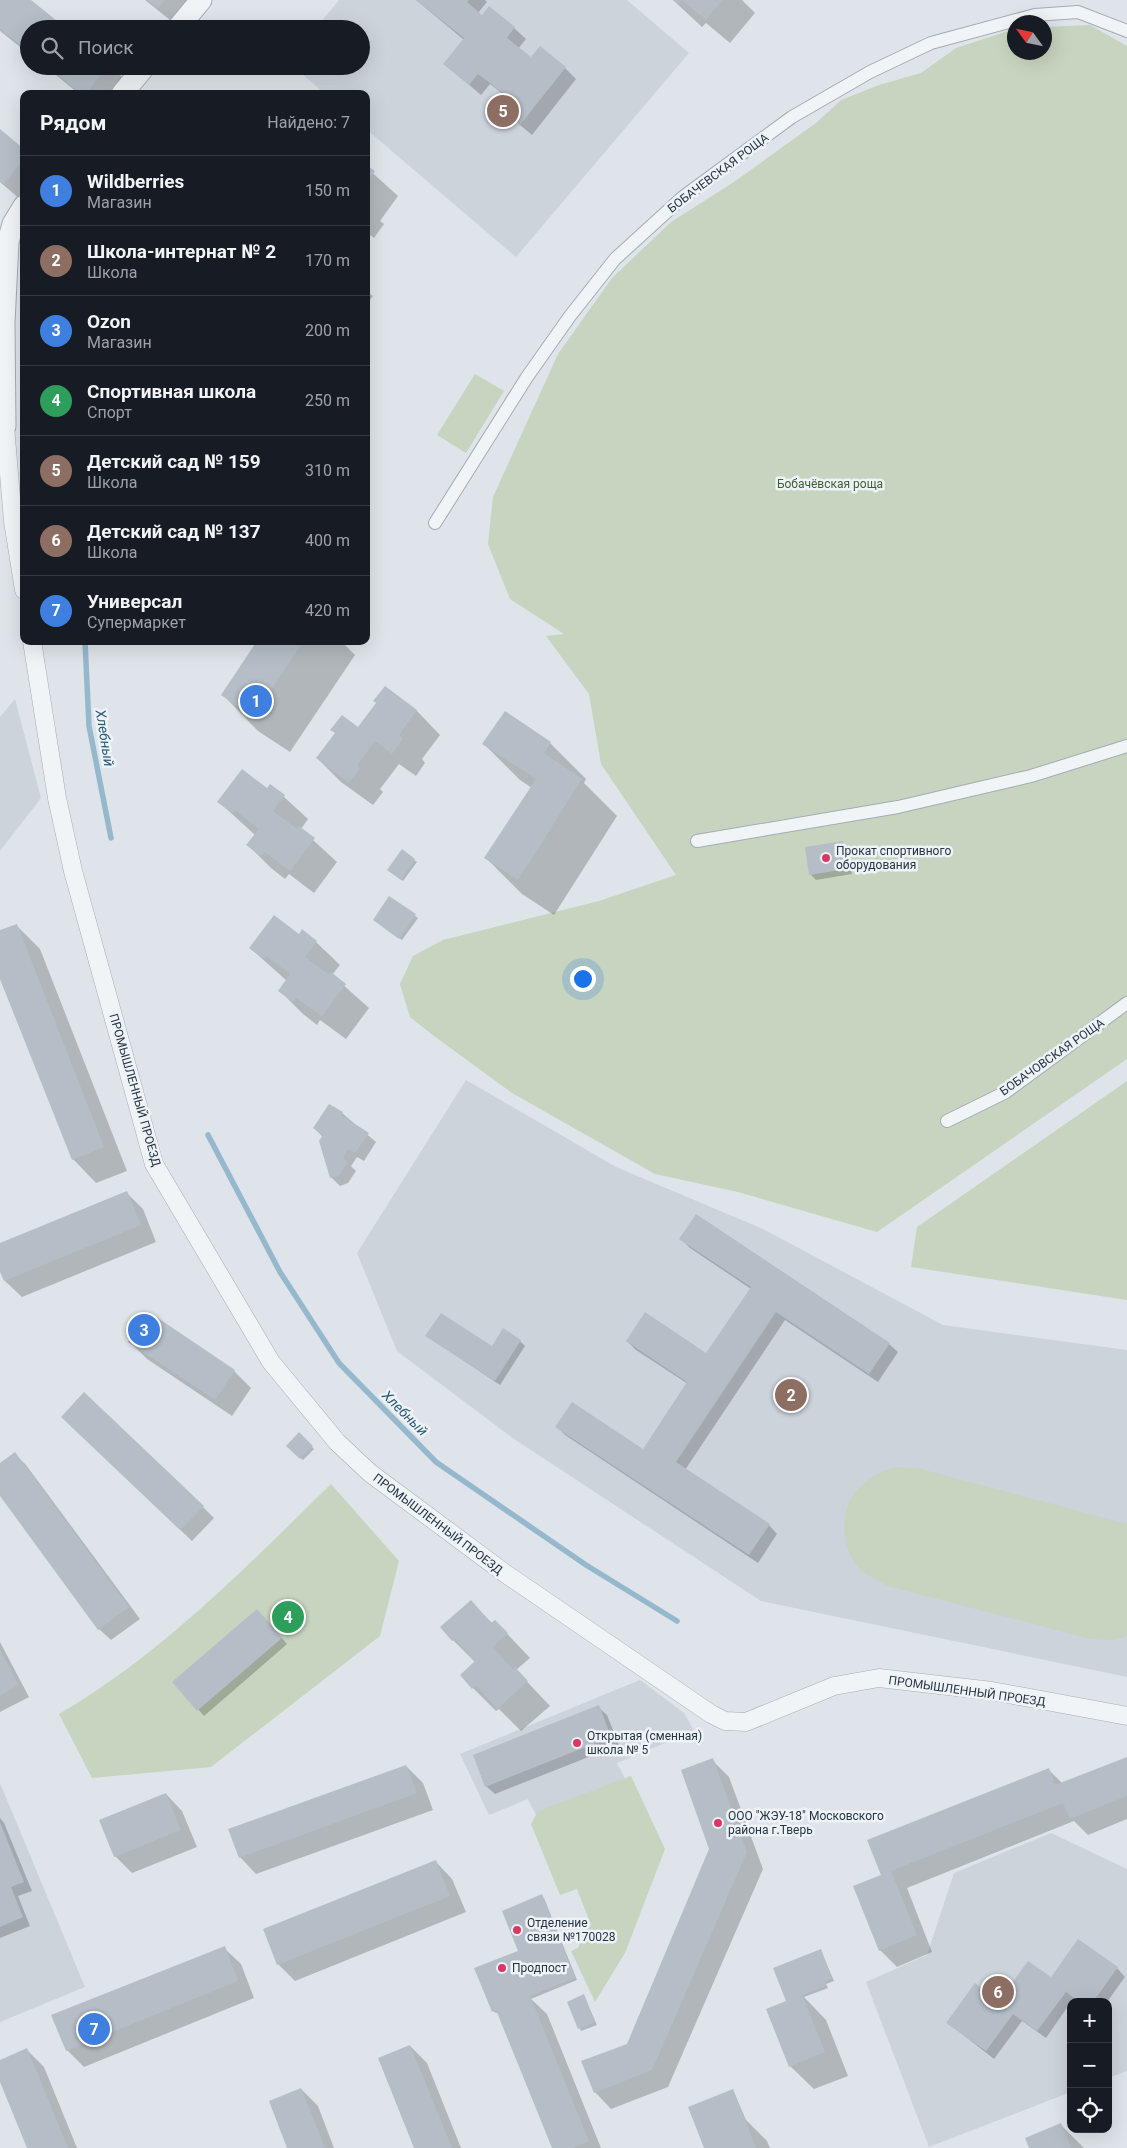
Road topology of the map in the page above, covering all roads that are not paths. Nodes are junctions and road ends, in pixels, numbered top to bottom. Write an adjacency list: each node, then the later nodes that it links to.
1 (201, 0): 2 (street)
2 (184, 20)
3 (1127, 31): 8 (street, БОБАЧЕВСКАЯ РОЩА)
4 (138, 75): 5 (street)
5 (125, 90)
6 (20, 213): 7 (street)
7 (2, 427): 9 (street)
8 (435, 523)
9 (20, 565)
10 (33, 645): 15 (street, ПРОМЫШЛЕННЫЙ ПРОЕЗД)
11 (1127, 746): 12 (street)
12 (697, 841)
13 (1127, 1003): 14 (street, БОБАЧОВСКАЯ РОЩА)
14 (947, 1121)
15 (1127, 1716)

